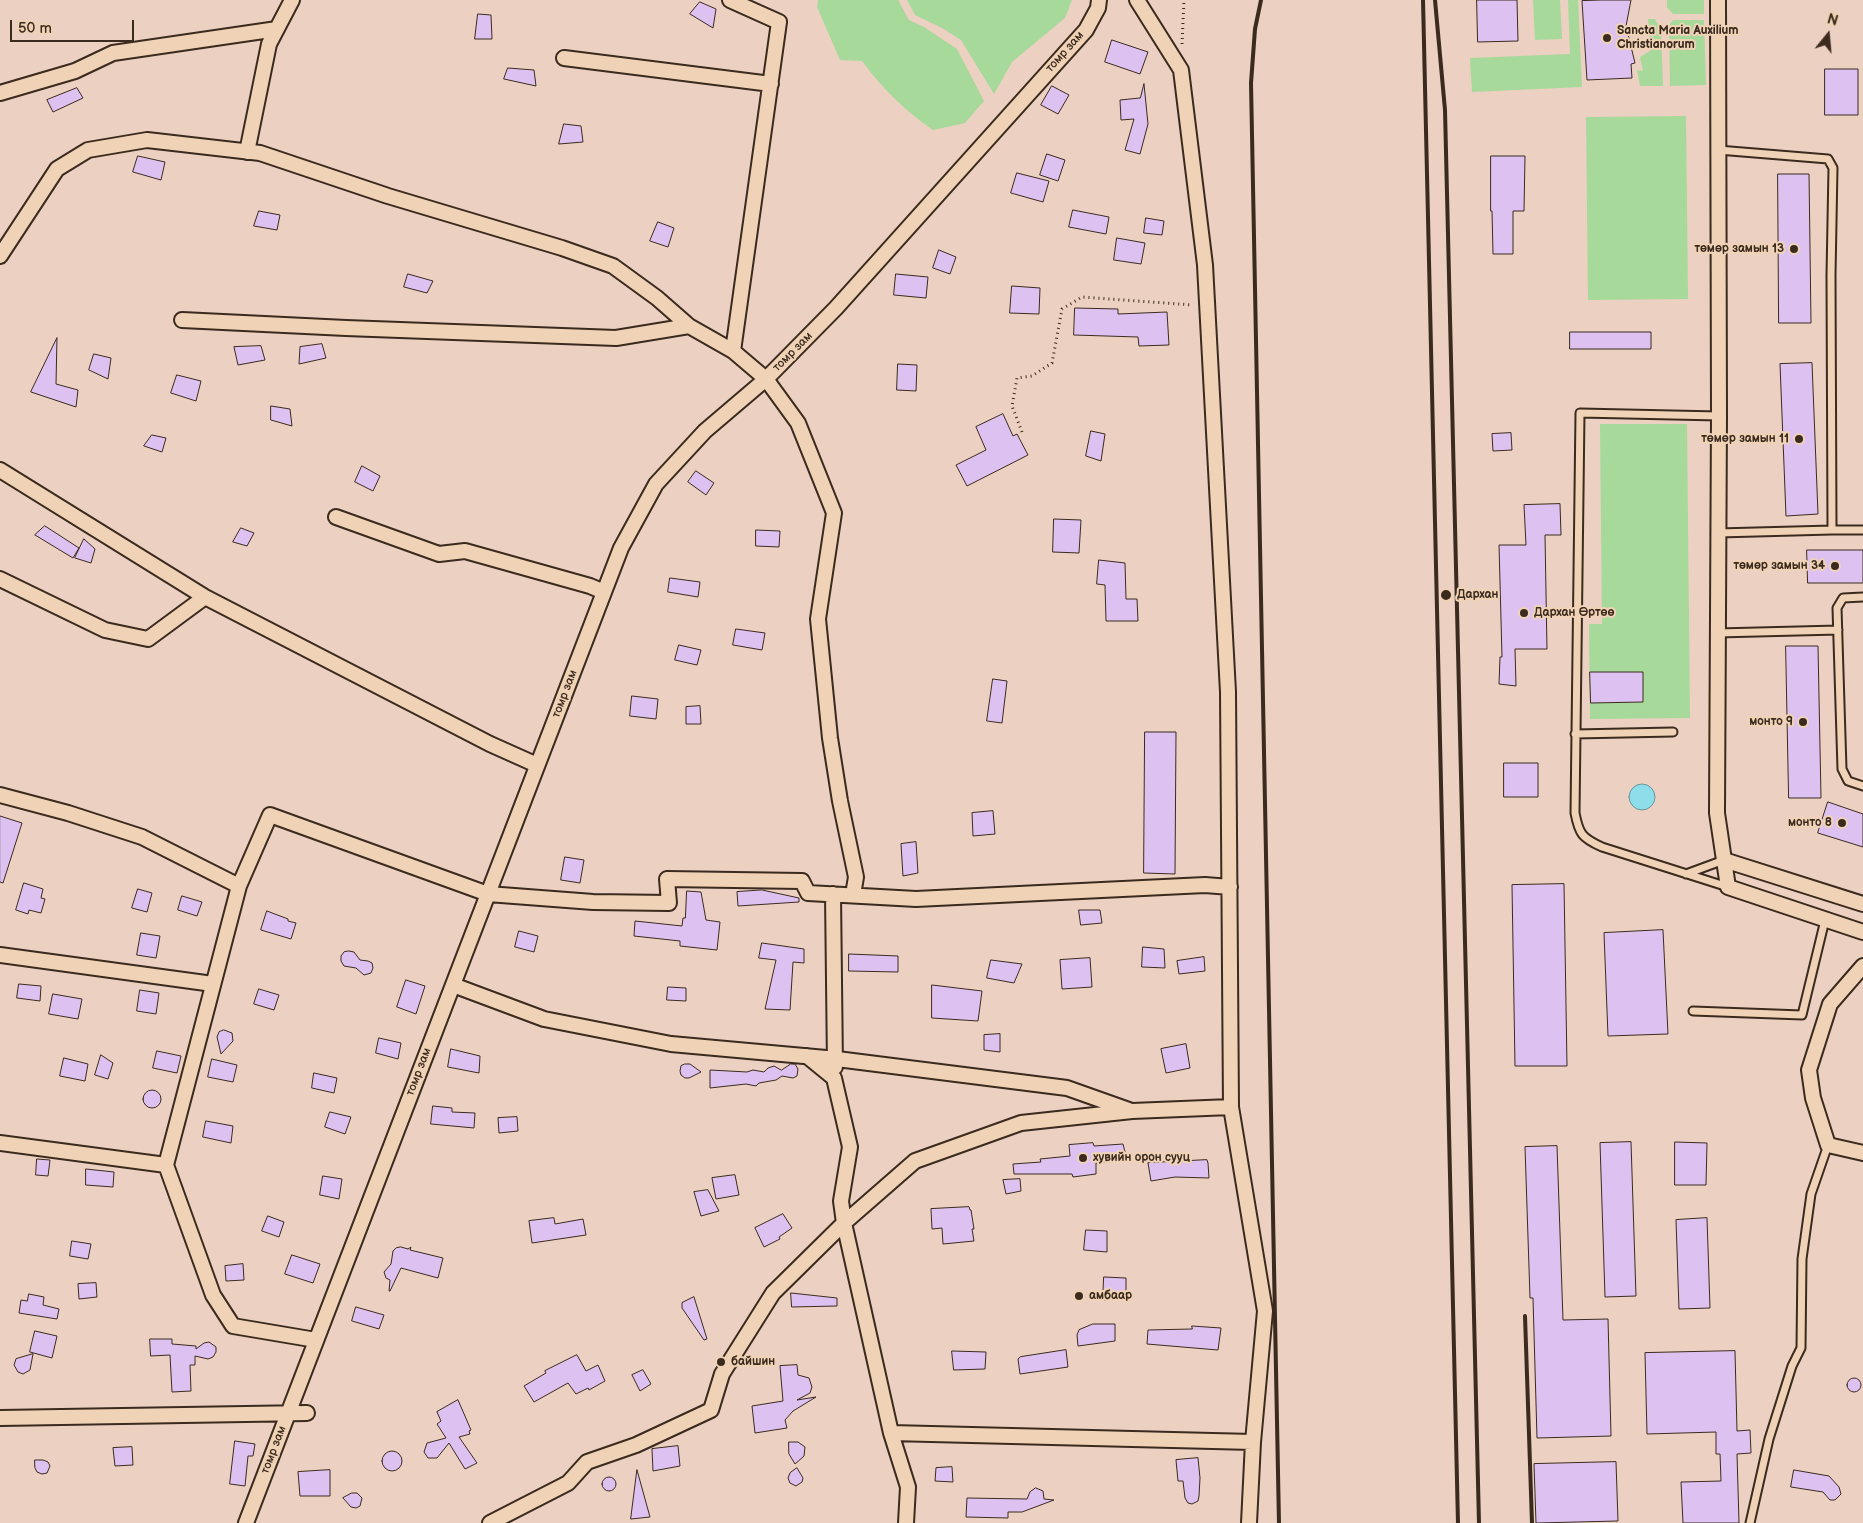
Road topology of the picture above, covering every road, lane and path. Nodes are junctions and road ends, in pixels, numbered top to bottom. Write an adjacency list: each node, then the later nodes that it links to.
1 (292, 0): 7 (street)
2 (730, 0): 10 (street)
3 (1099, 0): 19 (street, томр зам)
4 (1136, 0): 9 (street)
5 (1184, 0): 9 (path)
6 (1718, 0): 12 (street)
7 (277, 29): 11 (street); 13 (street)
8 (564, 58): 10 (street)
9 (1181, 70): 15 (street)
10 (771, 84): 18 (street)
11 (0, 94)
12 (1718, 150): 20 (street); 24 (lane)
13 (247, 152): 14 (street); 17 (street)
14 (0, 256)
15 (1207, 296): 21 (path); 41 (street)
16 (182, 320): 17 (street)
17 (689, 326): 18 (street)
18 (733, 351): 19 (street)
19 (766, 379): 28 (street, томр зам); 45 (street)
20 (1719, 416): 26 (street); 34 (lane)
21 (1022, 432)
22 (0, 470): 29 (street)
23 (336, 517): 28 (street)
24 (1832, 530): 25 (lane); 26 (lane)
25 (1863, 530)
26 (1718, 533): 32 (street)
27 (0, 579): 29 (street)
28 (604, 592): 35 (street, томр зам)
29 (205, 597): 35 (street)
30 (1863, 597): 31 (lane)
31 (1838, 630): 32 (lane); 36 (lane)
32 (1717, 633): 38 (street)
33 (1674, 732): 34 (lane)
34 (1575, 734): 39 (lane)
35 (537, 765): 43 (street, томр зам)
36 (1863, 786)
37 (0, 795): 40 (street)
38 (1724, 860): 39 (lane); 42 (street); 46 (street)
39 (1686, 874): 42 (lane)
40 (239, 886): 43 (street); 51 (street)
41 (1230, 887): 45 (street); 57 (street)
42 (1728, 887): 47 (street)
43 (488, 894): 44 (street); 52 (street, томр зам)
44 (833, 894): 45 (street); 55 (street)
45 (854, 895)
46 (1863, 904)
47 (1825, 920): 48 (street); 53 (lane)
48 (1863, 932)
49 (0, 955): 51 (street)
50 (1863, 966): 60 (street)
51 (213, 984): 62 (street)
52 (453, 985): 54 (street); 64 (street, томр зам)
53 (1694, 1011)
54 (807, 1056): 55 (street); 56 (street)
55 (836, 1059): 56 (street); 58 (street)
56 (834, 1078): 63 (street)
57 (1231, 1107): 58 (street); 69 (street)
58 (1132, 1111): 63 (street)
59 (0, 1143): 62 (street)
60 (1828, 1145): 61 (street); 74 (lane)
61 (1863, 1153)
62 (166, 1165): 64 (street)
63 (844, 1223): 68 (street); 71 (street)
64 (316, 1340): 66 (street, томр зам)
65 (306, 1413): 66 (street)
66 (288, 1414): 67 (street); 70 (street, томр зам)
67 (0, 1418)
68 (891, 1433): 69 (street); 72 (street)
69 (1253, 1442): 73 (street)
70 (246, 1523)
71 (490, 1523)
72 (906, 1523)
73 (1249, 1523)
74 (1750, 1523)

